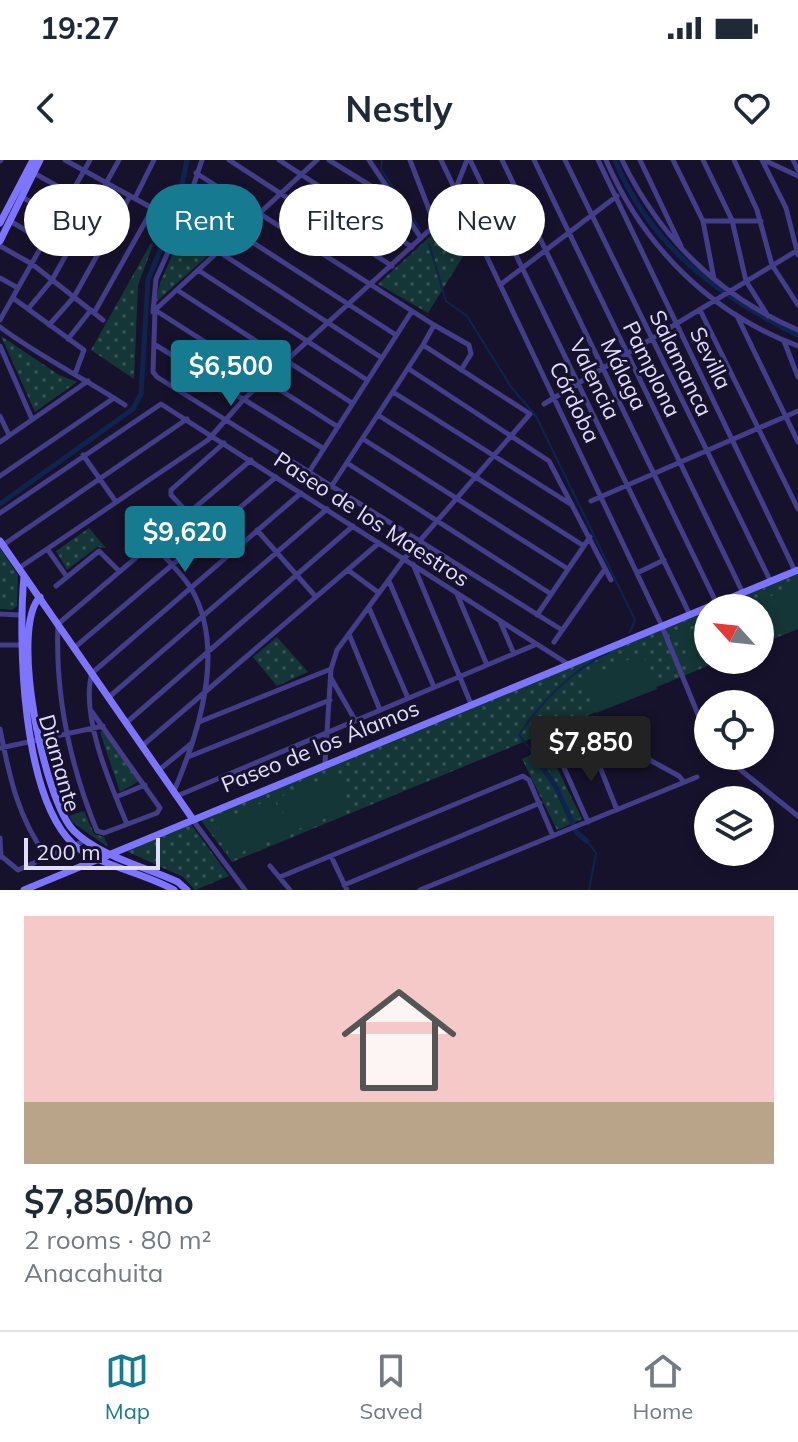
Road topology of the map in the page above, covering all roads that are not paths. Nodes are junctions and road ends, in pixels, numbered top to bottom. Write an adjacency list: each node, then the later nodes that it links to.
1 (33, 160): 59 (street)
2 (40, 160): 29 (street)
3 (90, 160): 28 (street)
4 (119, 160): 33 (street)
5 (154, 160): 48 (street)
6 (202, 160): 30 (street)
7 (229, 160): 44 (street)
8 (279, 160): 32 (street)
9 (317, 160): 32 (street)
10 (329, 160): 40 (street)
11 (369, 160): 41 (street)
12 (410, 160): 50 (street)
13 (441, 160): 42 (street, Córdoba)
14 (469, 160): 43 (street); 81 (street, Valencia)
15 (502, 160): 69 (street, Málaga)
16 (534, 160): 63 (street, Pamplona)
17 (565, 160): 53 (street, Salamanca)
18 (598, 160): 46 (street, Sevilla)
19 (606, 160): 46 (street)
20 (622, 160): 68 (street)
21 (640, 160): 68 (street)
22 (673, 160): 57 (street)
23 (703, 160): 55 (street)
24 (734, 160): 58 (street)
25 (763, 160): 31 (street); 70 (street)
26 (793, 160): 31 (street)
27 (70, 161): 28 (street)
28 (84, 171): 33 (street); 35 (street)
29 (34, 173): 34 (street); 47 (street)
30 (196, 173): 36 (street); 37 (street)
31 (798, 173)
32 (301, 175): 38 (street); 39 (street)
33 (106, 183): 48 (street); 84 (street)
34 (53, 184)
35 (77, 184)
36 (192, 184)
37 (214, 184)
38 (291, 184)
39 (315, 184)
40 (368, 184)
41 (385, 184)
42 (451, 184)
43 (460, 184)
44 (279, 193)
45 (279, 195): 51 (street)
46 (618, 195): 53 (street); 94 (street); 107 (street, Sevilla)
47 (22, 197): 56 (street)
48 (132, 197): 49 (street); 92 (street)
49 (146, 204)
50 (428, 207)
51 (263, 210)
52 (263, 215): 87 (street)
53 (593, 215): 63 (street); 114 (street, Salamanca)
54 (146, 220): 100 (street)
55 (732, 220): 57 (street); 58 (street); 86 (street)
56 (10, 221): 61 (street); 65 (street)
57 (703, 221): 85 (street)
58 (761, 221): 79 (street)
59 (0, 223)
60 (412, 224): 64 (street)
61 (24, 229)
62 (428, 232): 64 (street)
63 (569, 233): 69 (street); 121 (street, Pamplona)
64 (421, 238): 67 (street)
65 (0, 243): 78 (street)
66 (263, 247): 95 (street)
67 (412, 247)
68 (682, 249): 85 (street)
69 (546, 251): 81 (street); 125 (street, Málaga)
70 (797, 252): 79 (street)
71 (36, 256): 78 (street)
72 (166, 256): 101 (street)
73 (213, 256): 82 (street)
74 (227, 256): 106 (street)
75 (376, 256): 80 (street)
76 (403, 256): 80 (street)
77 (486, 256): 88 (street, Córdoba)
78 (32, 264): 84 (street); 89 (street)
79 (772, 265): 86 (street); 96 (street)
80 (392, 266): 87 (street)
81 (523, 267): 88 (street); 132 (street, Valencia)
82 (198, 270): 90 (street); 116 (street)
83 (0, 278): 89 (street)
84 (52, 280): 92 (street); 97 (street)
85 (714, 281): 91 (street)
86 (746, 281): 91 (street); 103 (street)
87 (370, 285): 95 (street); 99 (street)
88 (500, 285): 134 (street, Córdoba)
89 (18, 288): 93 (street)
90 (177, 290): 101 (street); 123 (street)
91 (726, 293): 94 (street); 103 (street)
92 (74, 297): 100 (street); 108 (street)
93 (13, 298): 97 (street); 104 (street)
94 (715, 301): 98 (street); 102 (street)
95 (350, 304): 106 (street); 112 (street)
96 (798, 305)
97 (28, 309): 108 (street)
98 (700, 310): 107 (street); 148 (street)
99 (412, 311): 109 (street); 112 (street)
100 (92, 312): 105 (street); 113 (street)
101 (154, 313): 117 (street); 129 (street)
102 (738, 318): 115 (street); 143 (street)
103 (769, 318): 111 (street)
104 (0, 320)
105 (103, 320)
106 (329, 323): 116 (street); 122 (street)
107 (676, 324): 114 (street); 153 (street, Sevilla)
108 (49, 325): 113 (street)
109 (434, 325): 118 (street); 126 (street)
110 (0, 327): 127 (street)
111 (798, 330)
112 (396, 335): 122 (street)
113 (68, 339): 127 (street)
114 (651, 339): 121 (street); 158 (street, Salamanca)
115 (784, 341): 120 (street); 128 (street)
116 (307, 342): 123 (street); 130 (street)
117 (154, 344): 136 (street); 144 (street)
118 (423, 345): 124 (street); 126 (street)
119 (0, 346): 145 (street)
120 (798, 346)
121 (627, 353): 125 (street); 163 (street, Pamplona)
122 (382, 358): 130 (street)
123 (287, 361): 129 (street); 137 (street)
124 (409, 369): 133 (street); 151 (street)
125 (603, 369): 132 (street); 165 (street, Málaga)
126 (461, 370): 151 (street)
127 (75, 374): 131 (street)
128 (798, 377)
129 (265, 380): 136 (street); 147 (street)
130 (367, 380): 137 (street)
131 (88, 381): 135 (street); 145 (street)
132 (580, 383): 134 (street); 170 (street, Valencia)
133 (393, 392): 141 (street); 160 (street)
134 (556, 397): 138 (street); 173 (street, Córdoba)
135 (114, 398): 139 (street); 166 (street)
136 (244, 399): 144 (street); 157 (street)
137 (352, 403): 147 (street)
138 (544, 404)
139 (125, 405)
140 (798, 411): 143 (street)
141 (378, 415): 152 (street); 167 (street)
142 (0, 416): 150 (street)
143 (786, 416): 148 (street); 155 (street)
144 (225, 417): 149 (street); 164 (street)
145 (32, 419): 150 (street)
146 (187, 419): 149 (street, Paseo de los Maestros); 159 (street, Paseo de los Maestros); 169 (street)
147 (338, 427): 157 (street)
148 (759, 427): 153 (street); 179 (street)
149 (212, 434): 156 (street, Paseo de los Maestros); 176 (street)
150 (9, 435): 154 (street)
151 (511, 435): 160 (street); 177 (street)
152 (363, 439): 162 (street); 174 (street)
153 (732, 439): 158 (street); 201 (street, Sevilla)
154 (0, 442)
155 (798, 442)
156 (224, 443): 161 (street, Paseo de los Maestros); 181 (street)
157 (324, 449): 164 (street)
158 (706, 451): 163 (street); 209 (street, Salamanca)
159 (83, 455): 169 (street); 180 (street)
160 (493, 456): 167 (street); 177 (street)
161 (251, 460): 168 (street, Paseo de los Maestros); 181 (street)
162 (347, 463): 171 (street); 182 (street)
163 (680, 463): 165 (street); 212 (street, Pamplona)
164 (309, 472): 171 (street)
165 (654, 474): 170 (street); 216 (street, Málaga)
166 (0, 476)
167 (476, 476): 174 (street); 190 (street)
168 (276, 477): 172 (street, Paseo de los Maestros); 196 (street)
169 (100, 479): 176 (street); 187 (street)
170 (629, 485): 173 (street); 194 (street, Valencia)
171 (331, 487): 186 (street)
172 (301, 493): 178 (street, Paseo de los Maestros); 184 (street)
173 (602, 496): 175 (street); 203 (street, Córdoba)
174 (457, 499): 182 (street); 198 (street)
175 (591, 501)
176 (116, 502): 191 (street)
177 (574, 507): 185 (street)
178 (327, 509): 183 (street, Paseo de los Maestros); 192 (street)
179 (798, 509)
180 (0, 513)
181 (188, 513): 188 (street)
182 (437, 521): 186 (street); 215 (street)
183 (353, 526): 189 (street, Paseo de los Maestros); 204 (street)
184 (257, 530): 192 (street); 211 (street)
185 (590, 537): 190 (street); 199 (street)
186 (419, 542): 193 (street); 225 (street)
187 (2, 543): 197 (street)
188 (152, 543): 196 (street); 202 (street)
189 (379, 543): 193 (street, Paseo de los Maestros); 200 (street)
190 (584, 546): 198 (street)
191 (48, 550): 197 (street); 206 (street)
192 (277, 553): 204 (street); 226 (street)
193 (404, 559): 195 (street, Paseo de los Maestros); 207 (street)
194 (664, 560): 203 (street); 222 (street, Valencia)
195 (413, 564): 214 (street, Paseo de los Maestros); 243 (street)
196 (172, 566): 211 (street); 236 (street)
197 (19, 568): 205 (street)
198 (568, 569): 215 (street)
199 (605, 569): 208 (street); 230 (street)
200 (348, 570): 213 (street); 219 (street)
201 (797, 570): 209 (street, Paseo de los Álamos)
202 (119, 571): 206 (street); 228 (street)
203 (637, 573): 229 (street, Córdoba)
204 (297, 575): 219 (street); 237 (street)
205 (24, 576): 218 (street); 224 (street, Diamante)
206 (67, 577): 210 (street)
207 (389, 580): 213 (street); 245 (street)
208 (611, 580)
209 (770, 580): 212 (street, Paseo de los Álamos)
210 (56, 586)
211 (191, 587): 226 (street); 242 (street)
212 (742, 591): 217 (street, Paseo de los Álamos)
213 (379, 593): 220 (street)
214 (457, 593): 227 (street, Paseo de los Maestros); 239 (street)
215 (551, 594): 225 (street)
216 (712, 594)
217 (735, 594)
218 (40, 597): 228 (street); 235 (street, Diamante)
219 (316, 597): 246 (street)
220 (369, 607): 231 (street); 248 (street)
221 (694, 611): 222 (street, Paseo de los Álamos)
222 (689, 613): 229 (street, Paseo de los Álamos)
223 (0, 614): 224 (street)
224 (20, 615): 235 (street, Diamante)
225 (537, 615): 230 (street)
226 (203, 617): 237 (street); 247 (street)
227 (499, 620): 233 (street, Paseo de los Maestros); 238 (street)
228 (58, 624): 236 (street); 261 (street)
229 (661, 624): 240 (street, Paseo de los Álamos); 251 (street, Córdoba)
230 (562, 630): 232 (street)
231 (349, 633): 241 (street); 252 (street)
232 (554, 642)
233 (537, 644): 238 (street); 240 (street, Paseo de los Maestros)
234 (0, 645): 235 (street)
235 (24, 645): 262 (street, Diamante)
236 (74, 648): 242 (street)
237 (207, 652): 246 (street); 255 (street)
238 (514, 654): 239 (street)
239 (487, 665): 243 (street)
240 (569, 665): 250 (street, Paseo de los Álamos)
241 (331, 669): 244 (street); 256 (street)
242 (92, 673): 247 (street); 253 (street)
243 (460, 676): 245 (street); 250 (street)
244 (331, 677): 249 (street); 254 (street, Paseo de los Álamos)
245 (434, 687): 248 (street)
246 (203, 693): 256 (street); 264 (street)
247 (109, 697): 255 (street)
248 (408, 698): 252 (street)
249 (330, 700): 260 (street); 267 (street)
250 (471, 704): 268 (street, Paseo de los Álamos)
251 (694, 705)
252 (380, 710): 254 (street)
253 (92, 712): 257 (street); 259 (street)
254 (355, 720): 260 (street)
255 (126, 723): 264 (street)
256 (198, 723): 263 (street)
257 (103, 726): 259 (street); 273 (street)
258 (0, 729): 266 (street)
259 (95, 729): 261 (street); 275 (street)
260 (328, 731): 268 (street); 274 (street)
261 (67, 734): 262 (street); 281 (street)
262 (35, 742): 266 (street); 284 (street, Diamante); 285 (street, Diamante)
263 (193, 742): 267 (street); 269 (street)
264 (142, 746): 269 (street)
265 (592, 747): 272 (street); 277 (street); 280 (street)
266 (2, 748): 289 (street)
267 (188, 757): 274 (street)
268 (325, 763): 279 (street, Paseo de los Álamos)
269 (159, 770): 274 (street)
270 (740, 770): 278 (street)
271 (697, 777): 272 (street)
272 (684, 782): 277 (street)
273 (145, 785): 275 (street); 281 (street)
274 (176, 794): 279 (street)
275 (116, 797): 281 (street)
276 (540, 803): 282 (street); 288 (street); 295 (street)
277 (617, 810): 280 (street)
278 (798, 816)
279 (192, 818): 286 (street, Paseo de los Álamos); 299 (street)
280 (588, 822): 282 (street)
281 (127, 824)
282 (553, 836): 301 (street)
283 (0, 838): 287 (street)
284 (84, 841): 285 (street); 286 (street, Diamante)
285 (75, 845): 289 (street); 290 (street)
286 (112, 853): 290 (street, Paseo de los Álamos); 292 (street, Diamante)
287 (1, 856): 289 (street)
288 (331, 856): 294 (street); 295 (street)
289 (47, 857)
290 (101, 858): 293 (street); 296 (street, Paseo de los Álamos)
291 (270, 866): 294 (street)
292 (150, 868): 293 (street); 298 (street, Diamante)
293 (146, 877): 297 (street)
294 (280, 877): 300 (street)
295 (346, 887)
296 (24, 890)
297 (174, 890)
298 (187, 890)
299 (245, 890)
300 (290, 890)
301 (420, 890)

